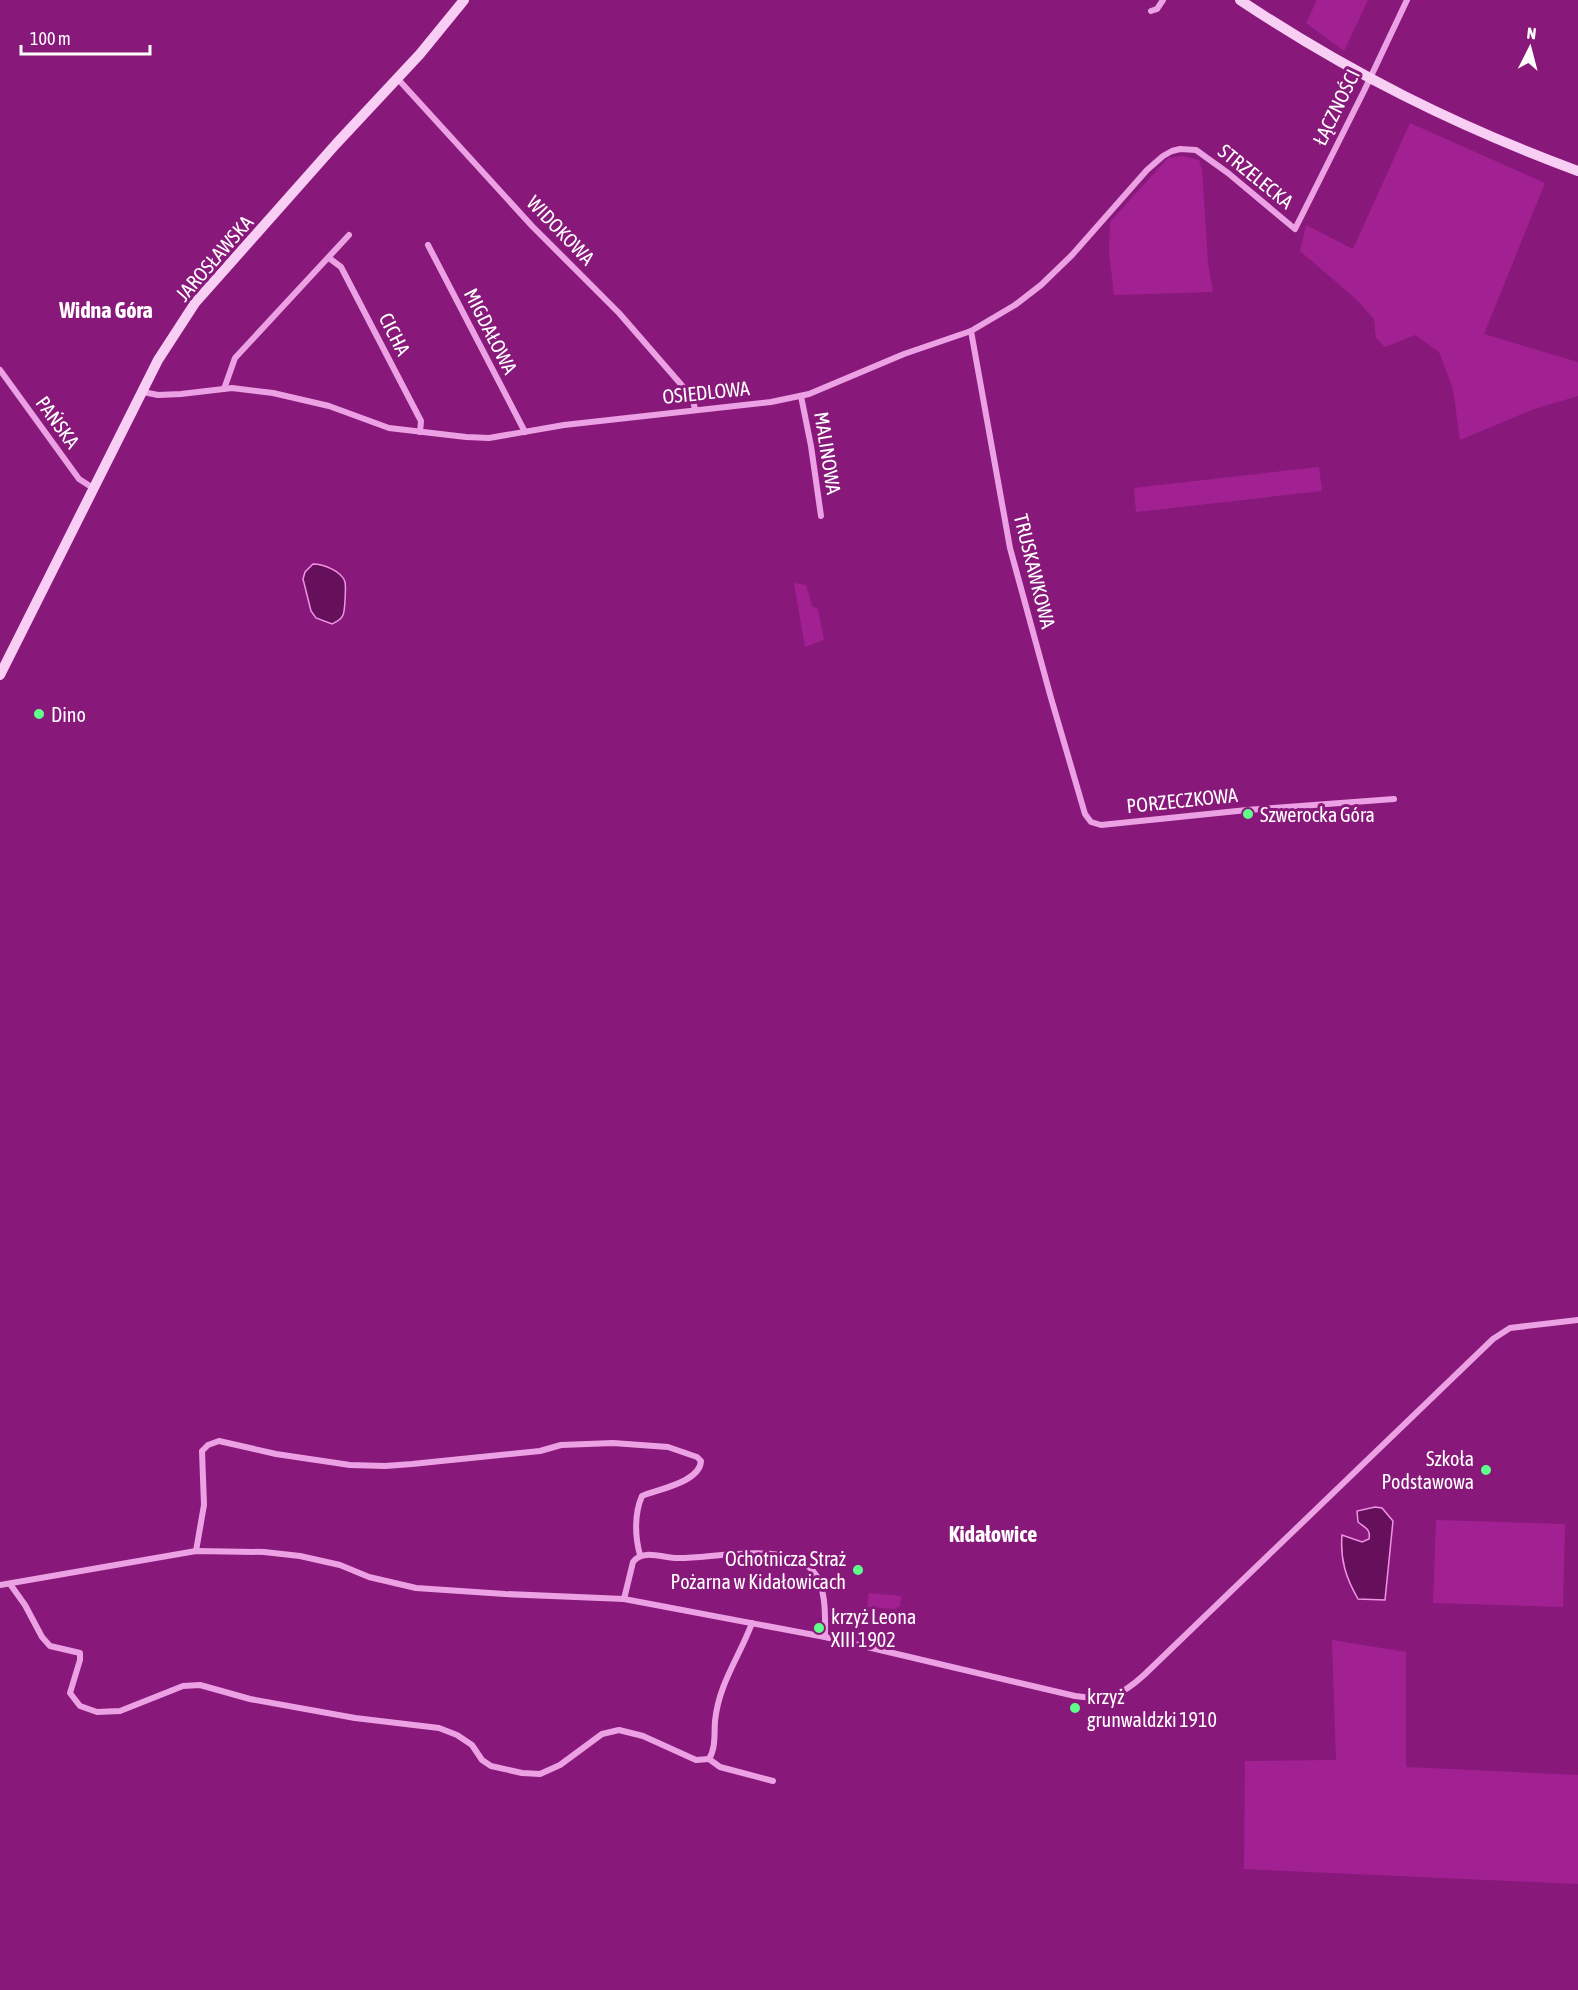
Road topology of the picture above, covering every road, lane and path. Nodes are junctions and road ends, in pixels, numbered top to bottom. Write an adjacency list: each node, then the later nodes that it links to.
1 (464, 0): 6 (main road, JAROSŁAWSKA)
2 (1163, 0): 5 (street)
3 (1240, 0): 7 (main road)
4 (1407, 0): 7 (street, ŁĄCZNOŚCI)
5 (1151, 11)
6 (397, 78): 17 (main road, JAROSŁAWSKA); 19 (street, WIDOKOWA)
7 (1369, 79): 9 (main road); 10 (street, ŁĄCZNOŚCI)
8 (1196, 150): 10 (street, STRZELECKA); 14 (street, OSIEDLOWA)
9 (1578, 171)
10 (1295, 229)
11 (349, 235): 13 (street)
12 (428, 245): 21 (street, MIGDAŁOWA)
13 (329, 258): 16 (street); 20 (street, CICHA)
14 (971, 331): 18 (street, OSIEDLOWA); 26 (street, TRUSKAWKOWA)
15 (0, 370): 22 (street, PAŃSKA)
16 (224, 389): 17 (street, OSIEDLOWA); 20 (street, OSIEDLOWA)
17 (143, 392): 22 (main road, JAROSŁAWSKA)
18 (801, 396): 19 (street, OSIEDLOWA); 23 (street, MALINOWA)
19 (695, 410): 21 (street, OSIEDLOWA)
20 (420, 432): 21 (street, OSIEDLOWA)
21 (525, 432)
22 (93, 488): 24 (main road, JAROSŁAWSKA)
23 (821, 516)
24 (0, 675)
25 (1394, 799): 26 (street, PORZECZKOWA)
26 (1085, 814)
27 (1578, 1320): 34 (street)
28 (196, 1551): 29 (street); 30 (street); 32 (street)
29 (640, 1555): 32 (street); 34 (street)
30 (10, 1584): 31 (street); 35 (street)
31 (0, 1585)
32 (624, 1599): 33 (street)
33 (752, 1623): 34 (street); 35 (street)
34 (825, 1638)
35 (709, 1759): 36 (street)
36 (773, 1781)

